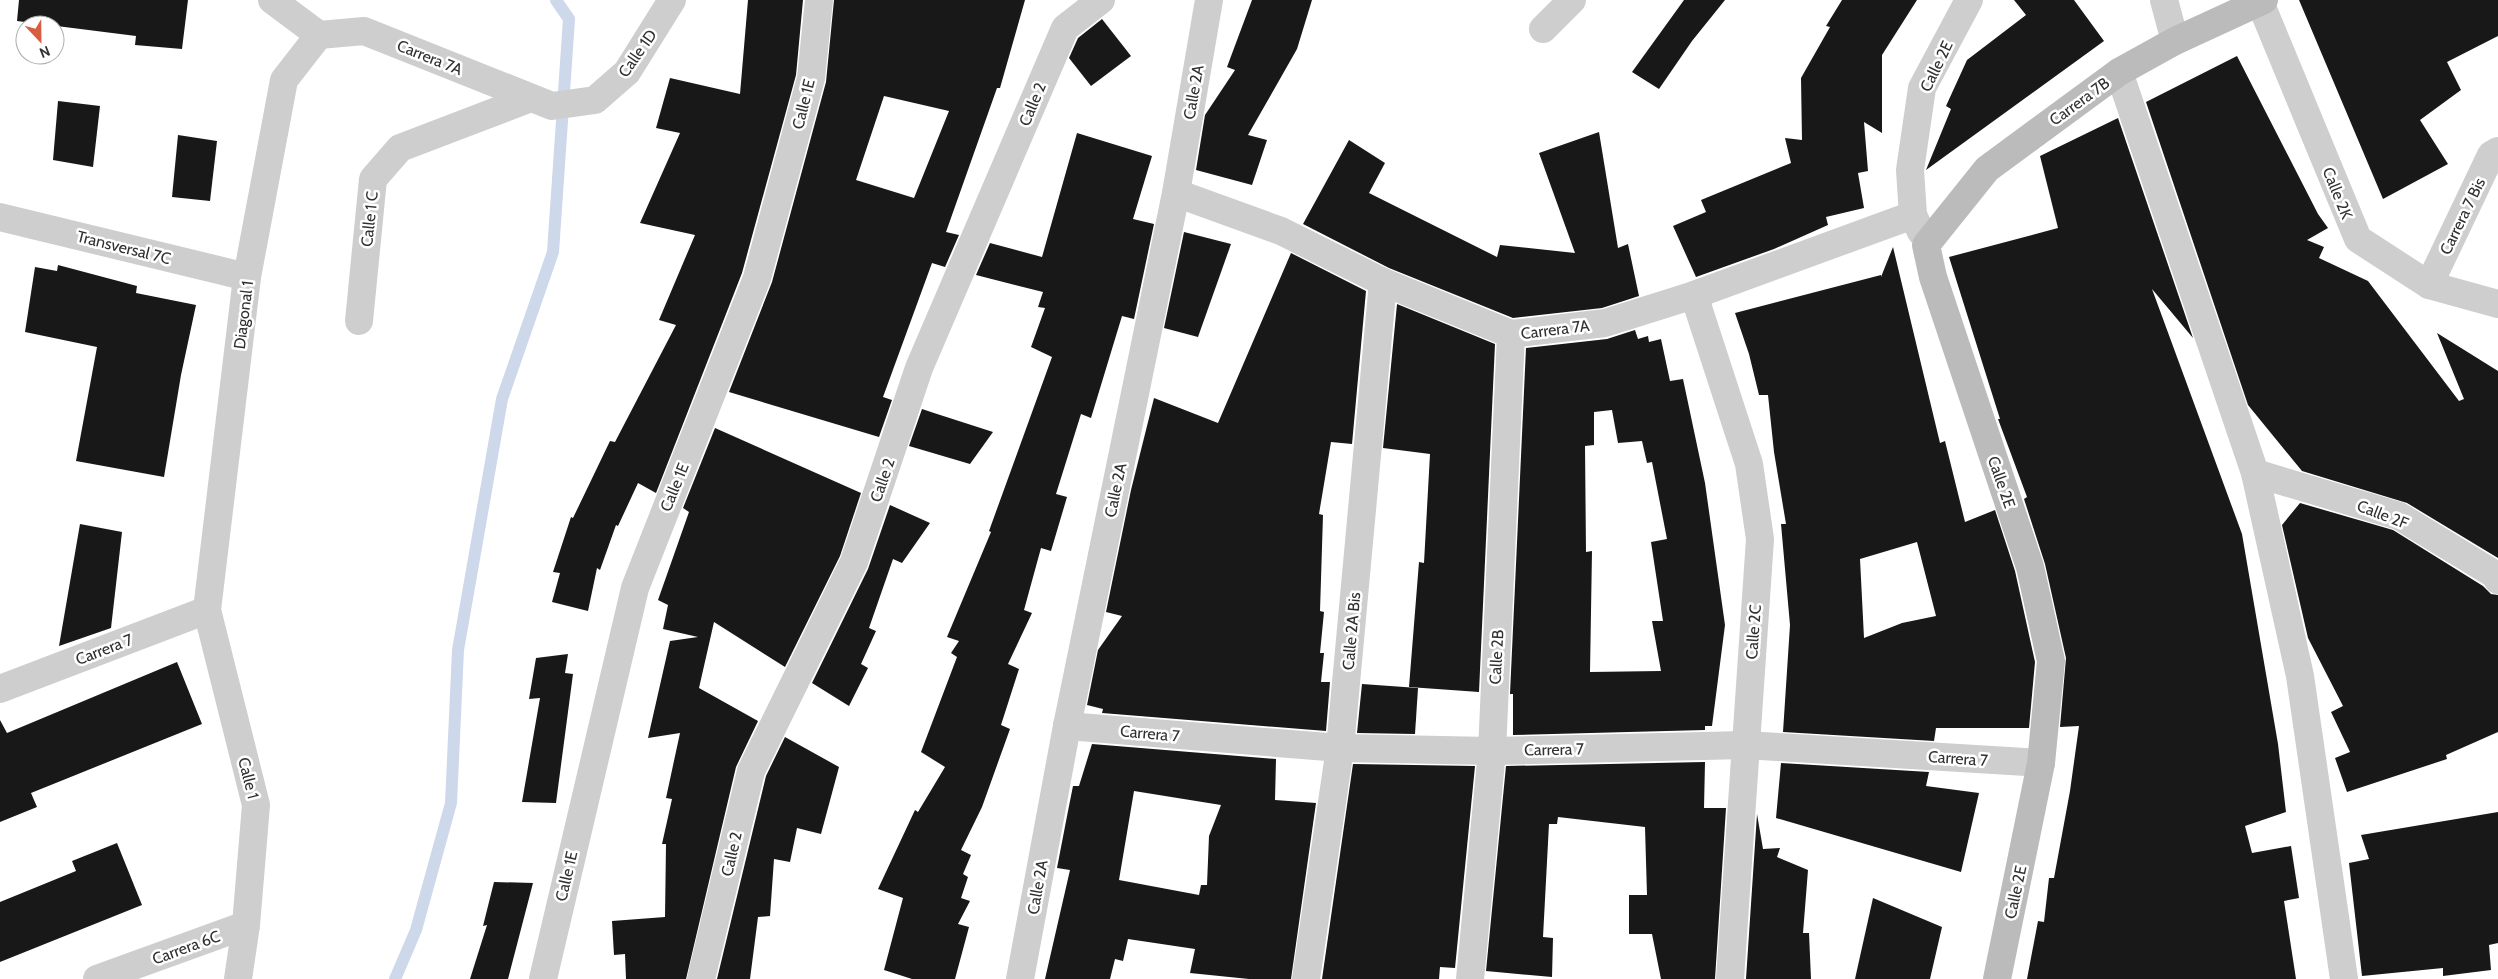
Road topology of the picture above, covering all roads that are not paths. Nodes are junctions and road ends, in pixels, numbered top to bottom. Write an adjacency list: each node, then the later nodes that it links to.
1 (272, 0): 11 (street)
2 (672, 0): 14 (street, Calle 1D)
3 (819, 0): 40 (street, Calle 1E)
4 (1101, 0): 41 (street, Calle 2)
5 (1209, 0): 17 (street, Calle 2A)
6 (1572, 0): 10 (street)
7 (1969, 0): 18 (street, Calle 2E)
8 (2164, 0): 12 (street)
9 (2262, 1): 12 (street, Carrera 7B); 23 (street, Calle 2K)
10 (1543, 29)
11 (319, 35): 15 (street, Carrera 7A); 21 (street, Diagonal 1)
12 (2175, 41): 13 (street, Carrera 7B)
13 (2118, 72): 20 (street, Carrera 7B); 28 (street)
14 (595, 100): 15 (street, Carrera 7A)
15 (541, 102): 26 (street, Calle 1 C)
16 (2498, 151): 23 (street, Carrera 7 Bis)
17 (1176, 193): 22 (street, Carrera 7A); 32 (street, Calle 2A)
18 (1914, 214): 20 (street, Calle 2E); 24 (street, Carrera 7A)
19 (0, 216): 21 (street, Transversal 7C)
20 (1926, 245): 36 (street, Calle 2E)
21 (247, 277): 30 (street, Diagonal 1)
22 (1383, 282): 27 (street, Carrera 7A); 34 (street, Calle 2A Bis)
23 (2429, 285): 25 (street, Calle 2K)
24 (1694, 294): 27 (street, Carrera 7A); 33 (street, Calle 2C)
25 (2498, 304)
26 (359, 320)
27 (1510, 334): 35 (street, Calle 2B)
28 (2255, 473): 29 (street, Calle 2F); 47 (street)
29 (2498, 580)
30 (207, 610): 31 (street, Carrera 7); 37 (street, Calle 1)
31 (0, 689)
32 (1067, 726): 34 (street, Carrera 7); 42 (street, Calle 2A)
33 (1745, 745): 35 (street, Carrera 7); 36 (street, Carrera 7); 45 (street, Calle 2C)
34 (1340, 748): 35 (street, Carrera 7); 43 (street, Calle 2A Bis)
35 (1492, 751): 44 (street, Calle 2B)
36 (2041, 763): 46 (street, Calle 2E)
37 (246, 925): 38 (street, Carrera 6C); 39 (street, Calle 1)
38 (97, 979)
39 (238, 979)
40 (543, 979)
41 (702, 979)
42 (1020, 979)
43 (1306, 979)
44 (1470, 979)
45 (1730, 979)
46 (1997, 979)
47 (2344, 979)

